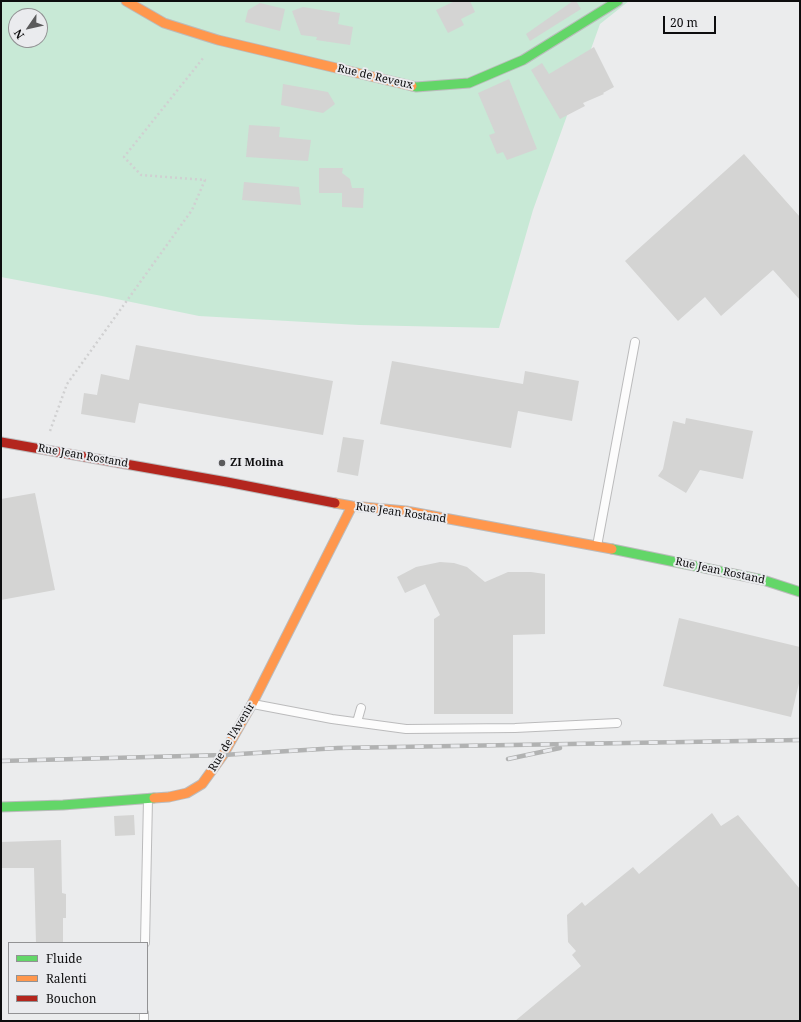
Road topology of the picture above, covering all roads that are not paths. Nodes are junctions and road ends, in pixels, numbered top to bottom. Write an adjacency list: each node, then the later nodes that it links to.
1 (126, 1): 2 (street, Rue de Reveux)
2 (618, 1)
3 (635, 342): 6 (lane)
4 (1, 442): 5 (street, Rue Jean Rostand)
5 (352, 506): 6 (street, Rue Jean Rostand); 8 (street, Rue de l'Avenir)
6 (596, 546): 7 (street, Rue Jean Rostand)
7 (800, 592)
8 (252, 704): 10 (lane); 12 (street, Rue de l'Avenir)
9 (360, 708): 10 (lane)
10 (357, 722): 11 (lane)
11 (617, 723)
12 (148, 798): 13 (street, Rue de l'Avenir); 14 (lane)
13 (1, 807)
14 (145, 942)

